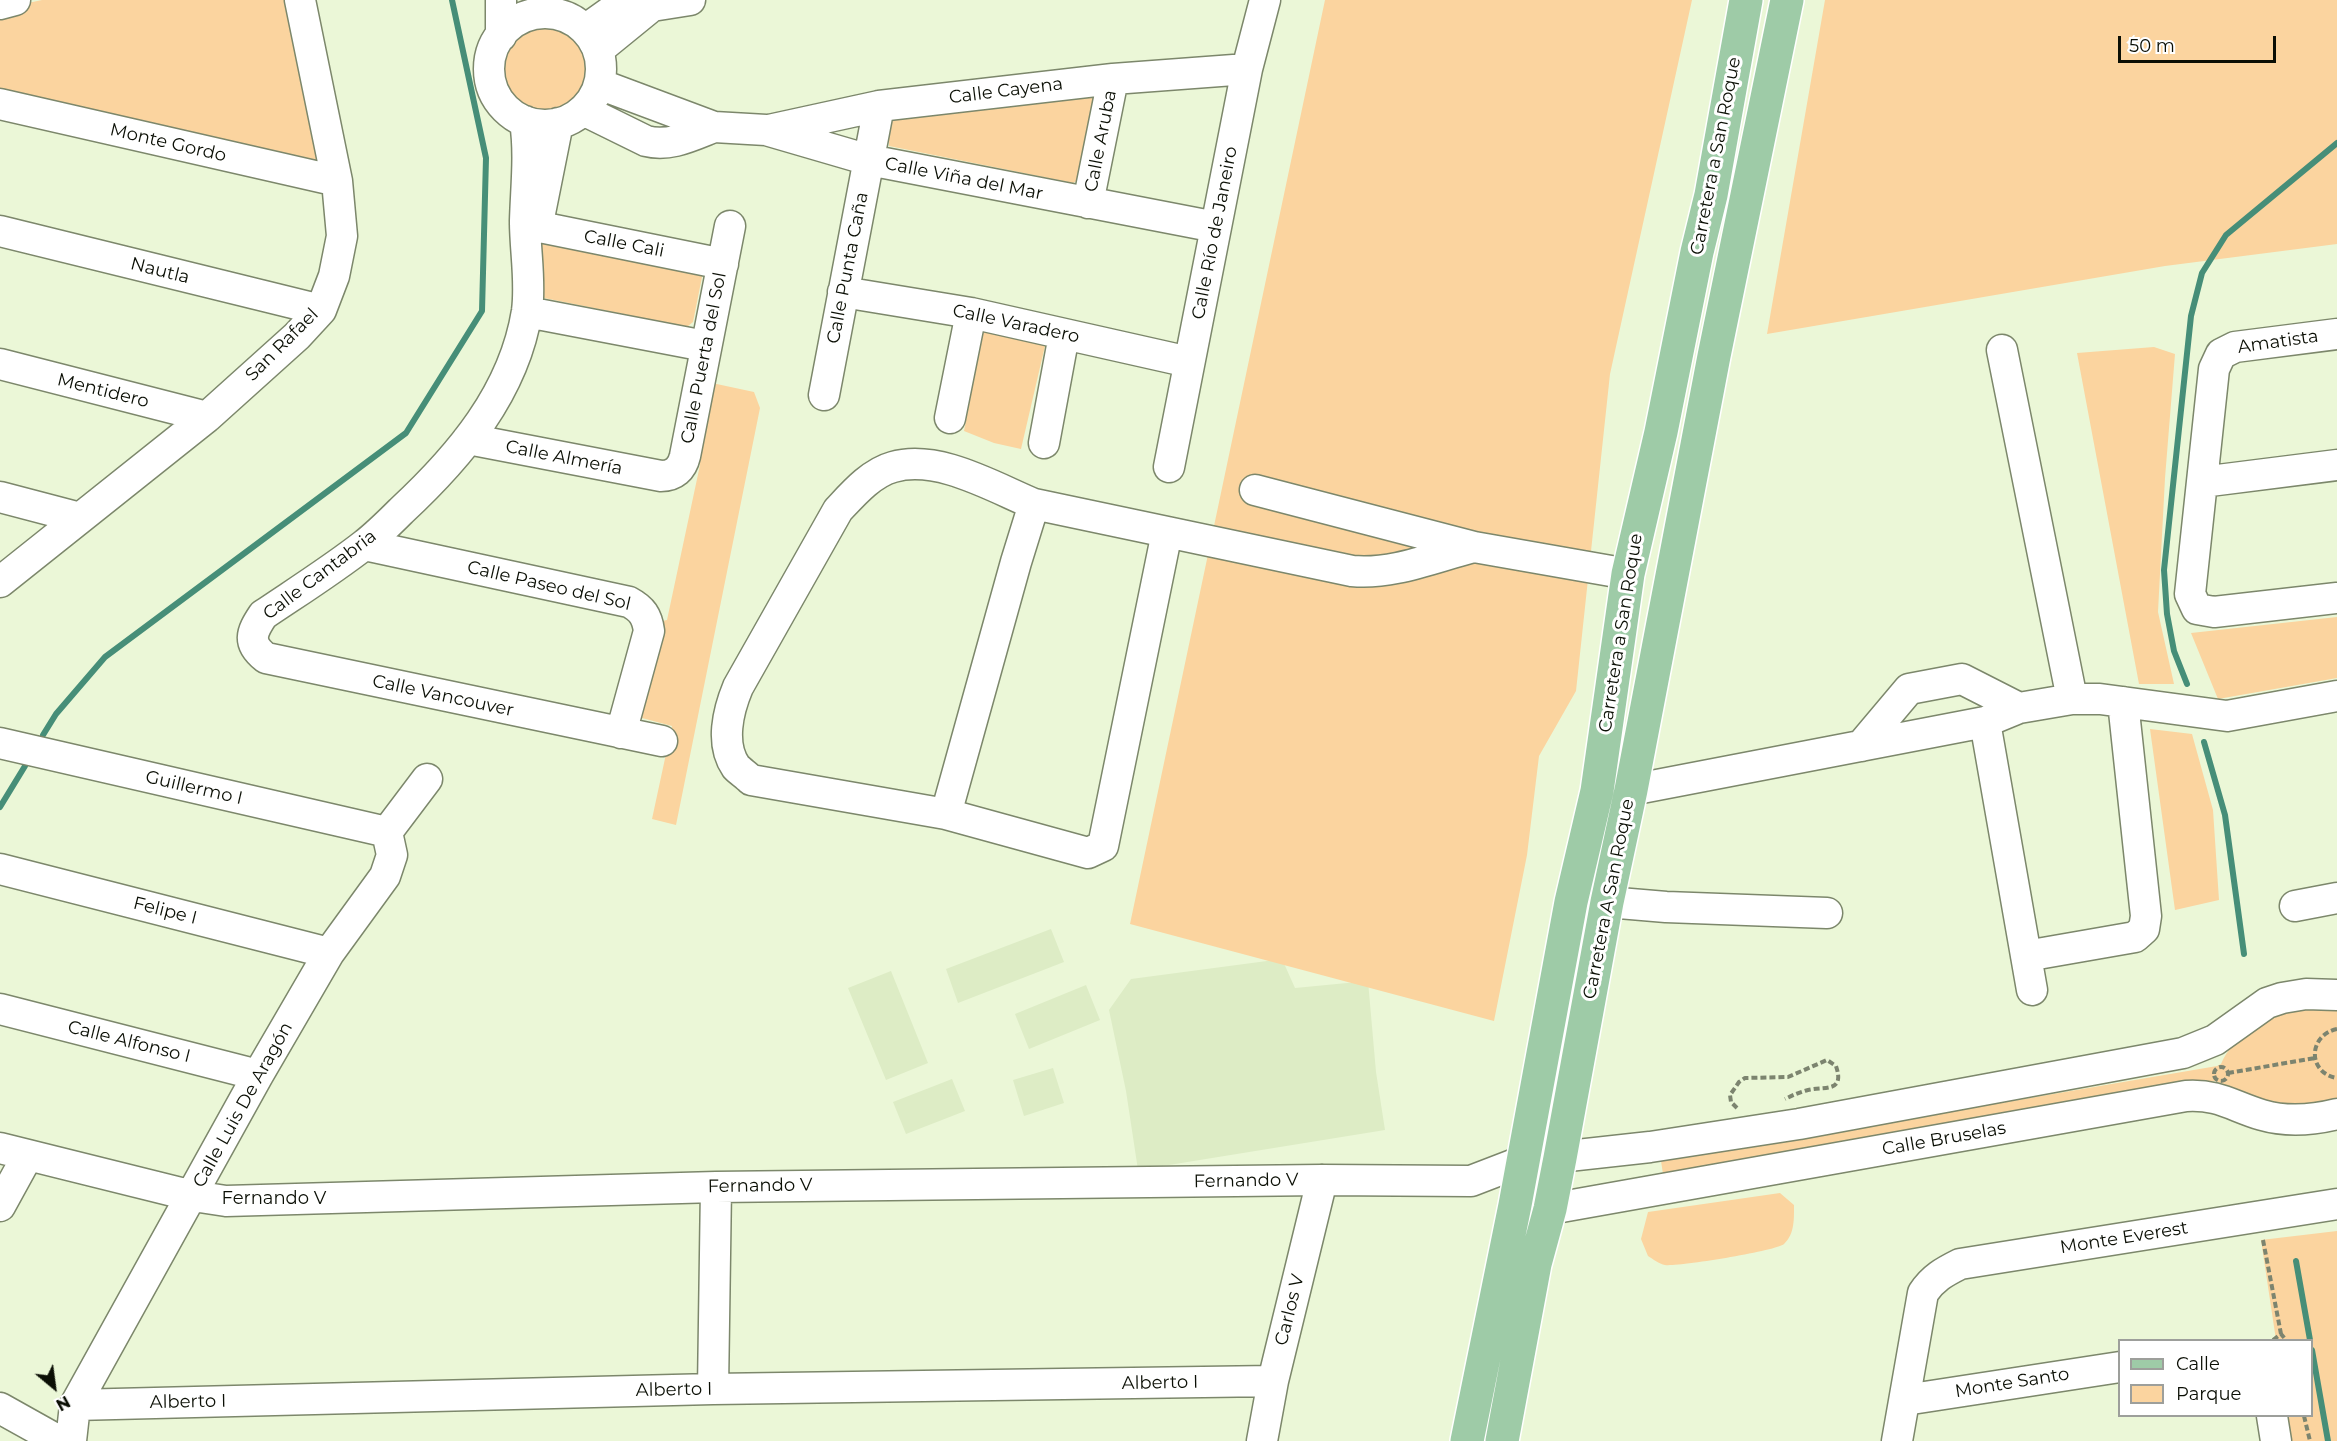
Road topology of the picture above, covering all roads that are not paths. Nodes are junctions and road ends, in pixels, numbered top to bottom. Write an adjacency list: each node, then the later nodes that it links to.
1 (15, 0): 9 (street)
2 (300, 0): 23 (street, San Rafael)
3 (501, 0): 11 (street)
4 (690, 0): 8 (street)
5 (1264, 0): 13 (street, Calle Río de Janeiro)
6 (1746, 0): 57 (main road, Carretera a San Roque)
7 (1787, 0): 50 (main road, Carretera A San Roque)
8 (641, 2): 12 (street)
9 (0, 4)
10 (537, 7): 11 (street); 12 (street)
11 (501, 36): 19 (street)
12 (592, 40): 15 (street)
13 (1247, 69): 14 (street, Calle Cayena); 26 (street, Calle Río de Janeiro)
14 (1113, 79): 17 (street, Calle Cayena); 24 (street, Calle Aruba)
15 (599, 84): 18 (street); 20 (street, Calle Viña del Mar)
16 (0, 104): 23 (street, Monte Gordo)
17 (879, 106): 21 (street, Calle Cayena); 22 (street, Calle Punta Caña)
18 (571, 117): 19 (street); 20 (street, Calle Viña del Mar); 28 (street, Calle Cantabria)
19 (525, 121): 28 (street, Calle Cantabria)
20 (714, 127): 21 (street, Calle Viña del Mar)
21 (766, 130): 22 (street, Calle Viña del Mar)
22 (869, 160): 24 (street, Calle Viña del Mar); 30 (street, Calle Punta Caña)
23 (337, 181): 31 (street, San Rafael)
24 (1088, 203): 26 (street, Calle Viña del Mar)
25 (730, 226): 29 (street, Calle Puerta del Sol)
26 (1216, 227): 38 (street, Calle Río de Janeiro)
27 (0, 231): 31 (street, Nautla)
28 (530, 232): 29 (street, Calle Cali); 32 (street, Calle Cantabria)
29 (723, 264): 36 (street, Calle Puerta del Sol)
30 (843, 292): 33 (street, Calle Varadero); 40 (street, Calle Punta Caña)
31 (321, 310): 41 (street, San Rafael)
32 (526, 312): 36 (street); 43 (street, Calle Cantabria)
33 (971, 313): 35 (street, Calle Varadero); 42 (street)
34 (2337, 334): 48 (street, Amatista)
35 (1064, 335): 38 (street, Calle Varadero); 44 (street)
36 (705, 346): 47 (street, Calle Puerta del Sol)
37 (2002, 350): 63 (street)
38 (1189, 362): 46 (street, Calle Río de Janeiro)
39 (0, 364): 41 (street, Mentidero)
40 (824, 396)
41 (207, 417): 53 (street, San Rafael)
42 (950, 418)
43 (468, 439): 47 (street, Calle Almería); 55 (street, Calle Cantabria)
44 (1044, 443)
45 (2337, 465): 48 (street)
46 (1169, 467)
47 (661, 476)
48 (2202, 482): 59 (street)
49 (1255, 490): 56 (street)
50 (1689, 494): 57 (main road); 61 (main road, Carretera A San Roque)
51 (0, 498): 53 (street)
52 (1034, 504): 54 (street); 73 (street); 73 (street)
53 (80, 518): 58 (street, San Rafael)
54 (1167, 532): 56 (street); 73 (street)
55 (365, 545): 60 (street, Calle Cantabria); 67 (street, Calle Paseo del Sol)
56 (1474, 547): 57 (street)
57 (1628, 574): 61 (main road); 91 (main road, Carretera a San Roque)
58 (0, 582)
59 (2337, 598)
60 (266, 658): 67 (street, Calle Vancouver)
61 (1653, 669): 72 (main road, Carretera A San Roque)
62 (2337, 696): 64 (street)
63 (2072, 699): 64 (street); 65 (street)
64 (2123, 702): 81 (street)
65 (2019, 708): 66 (street); 70 (street)
66 (1985, 722): 70 (street); 81 (street)
67 (621, 733): 68 (street, Calle Vancouver)
68 (662, 741)
69 (0, 743): 74 (street, Guillermo I)
70 (1861, 746): 72 (street)
71 (427, 779): 74 (street)
72 (1631, 790): 77 (main road, Carretera A San Roque)
73 (946, 814)
74 (387, 832): 80 (street, Calle Luis De Aragón)
75 (0, 869): 80 (street, Felipe I)
76 (2337, 898): 78 (street)
77 (1607, 902): 79 (street); 90 (main road, Carretera A San Roque)
78 (2295, 906)
79 (1827, 914)
80 (329, 953): 85 (street, Calle Luis De Aragón)
81 (2026, 956): 82 (street)
82 (2032, 990)
83 (2337, 995): 88 (street)
84 (0, 1009): 85 (street, Calle Alfonso I)
85 (258, 1075): 94 (street, Calle Luis De Aragón)
86 (2337, 1114): 95 (street, Calle Bruselas)
87 (0, 1148): 89 (street, Fernando V)
88 (1600, 1153): 90 (street); 95 (street)
89 (28, 1155): 94 (street, Fernando V); 97 (street)
90 (1560, 1158): 91 (street, Fernando V); 98 (main road, Carretera A San Roque)
91 (1523, 1161): 92 (street, Fernando V); 109 (main road)
92 (1322, 1180): 93 (street, Fernando V); 100 (street, Carlos V)
93 (716, 1187): 94 (street, Fernando V); 101 (street)
94 (193, 1196): 103 (street, Calle Luis De Aragón)
95 (1605, 1199): 98 (street, Calle Bruselas)
96 (2337, 1204): 102 (street, Monte Everest)
97 (0, 1206)
98 (1550, 1209): 110 (main road, Carretera A San Roque)
99 (2118, 1367): 102 (street, Monte Santo)
100 (1273, 1381): 101 (street, Alberto I); 108 (street, Carlos V)
101 (713, 1389): 103 (street, Alberto I)
102 (1905, 1400): 111 (street)
103 (75, 1405): 107 (street, Calle Luis De Aragón)
104 (0, 1408): 106 (street)
105 (2272, 1417): 112 (street)
106 (59, 1441)
107 (71, 1441)
108 (1262, 1441)
109 (1467, 1441)
110 (1502, 1441)
111 (1897, 1441)
112 (2276, 1441)

